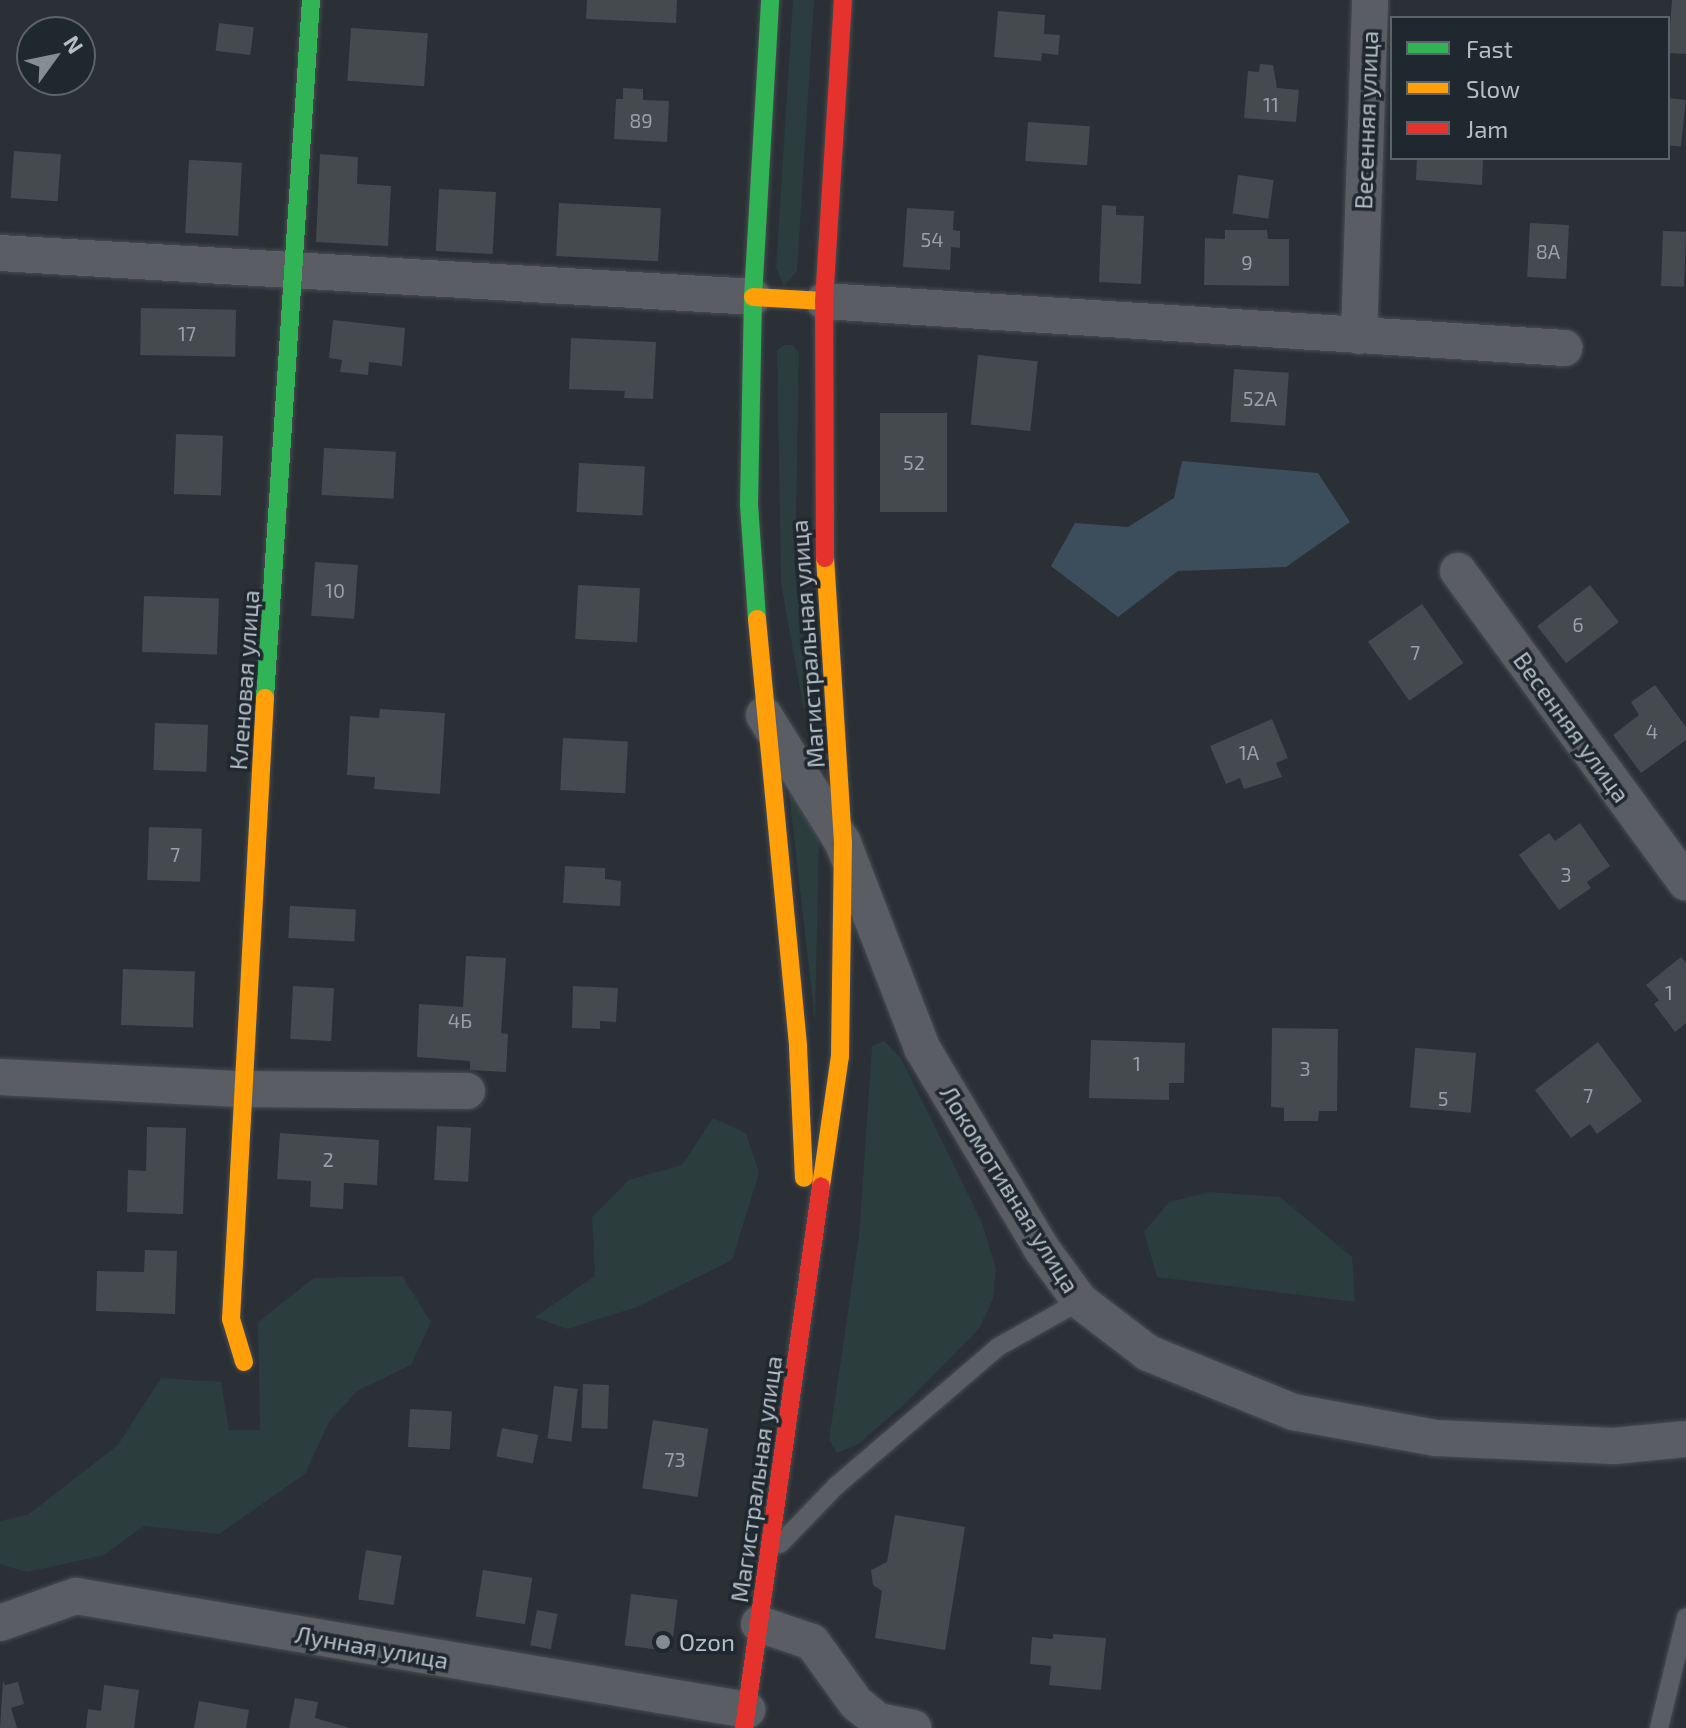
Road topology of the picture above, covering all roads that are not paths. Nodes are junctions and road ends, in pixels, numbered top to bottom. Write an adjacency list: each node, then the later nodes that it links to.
1 (311, 0): 6 (main road, Кленовая улица)
2 (770, 0): 7 (main road, Магистральная улица)
3 (843, 0): 8 (main road, Магистральная улица)
4 (1370, 0): 9 (street, Весенняя улица)
5 (0, 253): 6 (street)
6 (296, 268): 7 (street); 16 (main road, Кленовая улица)
7 (753, 297): 8 (main road); 12 (main road, Магистральная улица)
8 (824, 301): 9 (street); 13 (main road, Магистральная улица)
9 (1359, 336): 10 (street)
10 (1565, 348)
11 (1458, 571): 14 (street, Весенняя улица)
12 (764, 714): 13 (street, Локомотивная улица); 18 (main road, Магистральная улица)
13 (843, 843): 18 (main road, Магистральная улица); 19 (street, Локомотивная улица)
14 (1686, 883)
15 (0, 1077): 16 (street)
16 (240, 1089): 17 (street); 20 (main road, Кленовая улица)
17 (467, 1091)
18 (809, 1284): 22 (main road, Магистральная улица)
19 (1080, 1301): 21 (street, Локомотивная улица); 22 (lane)
20 (244, 1362)
21 (1686, 1439)
22 (769, 1555): 25 (main road, Магистральная улица)
23 (1686, 1617): 28 (lane)
24 (0, 1623): 26 (street, Лунная улица)
25 (759, 1624): 26 (main road, Магистральная улица); 27 (street)
26 (745, 1719)
27 (913, 1728)
28 (1659, 1728)

